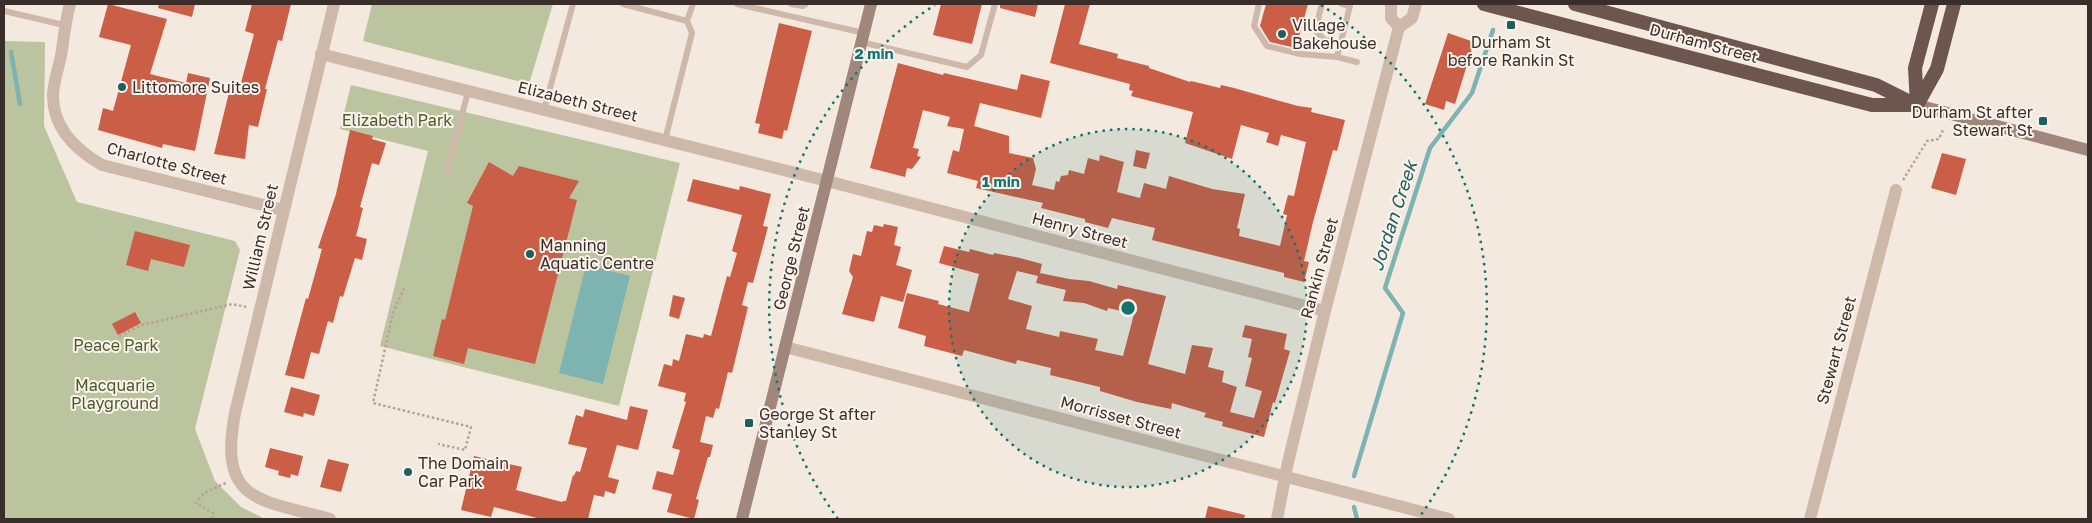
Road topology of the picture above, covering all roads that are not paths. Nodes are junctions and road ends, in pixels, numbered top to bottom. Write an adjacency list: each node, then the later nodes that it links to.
1 (9, 4): 22 (lane)
2 (70, 4): 24 (street, Charlotte Street)
3 (334, 4): 28 (street, William Street)
4 (573, 4): 33 (lane)
5 (623, 4): 23 (lane)
6 (693, 4): 23 (lane)
7 (737, 4): 26 (lane)
8 (791, 4): 9 (lane)
9 (806, 4)
10 (871, 4): 26 (main road, George Street)
11 (995, 4): 26 (lane)
12 (1259, 4): 29 (lane)
13 (1322, 4): 27 (lane)
14 (1342, 4): 27 (lane)
15 (1391, 4): 25 (street)
16 (1416, 4): 25 (street, Rankin Street)
17 (1484, 4): 32 (highway, Durham Street)
18 (1932, 4): 32 (highway)
19 (1954, 4): 32 (highway)
20 (1581, 5): 32 (highway, Durham Street)
21 (4, 11): 22 (lane)
22 (12, 13): 24 (lane)
23 (687, 20): 34 (lane)
24 (64, 25): 39 (street, Charlotte Street)
25 (1399, 27): 40 (street, Rankin Street)
26 (863, 38): 37 (main road, George Street)
27 (1341, 43): 29 (lane)
28 (321, 54): 31 (street, Elizabeth Street); 39 (street, William Street)
29 (1337, 57): 30 (lane)
30 (1357, 62)
31 (468, 92): 33 (street, Elizabeth Street); 36 (lane)
32 (1917, 105): 35 (main road, Durham Street)
33 (544, 110): 34 (street, Elizabeth Street)
34 (665, 140): 37 (street, Elizabeth Street)
35 (2088, 150)
36 (446, 174)
37 (827, 181): 40 (street, Henry Street); 41 (main road, George Street)
38 (1896, 190): 47 (street, Stewart Street)
39 (283, 210): 43 (street, William Street)
40 (1325, 311): 42 (street, Rankin Street)
41 (785, 347): 42 (street, Morrisset Street); 44 (main road, George Street)
42 (1286, 476): 45 (street, Rankin Street); 46 (street, Morrisset Street)
43 (330, 519)
44 (742, 519)
45 (1277, 519)
46 (1449, 519)
47 (1810, 519)

